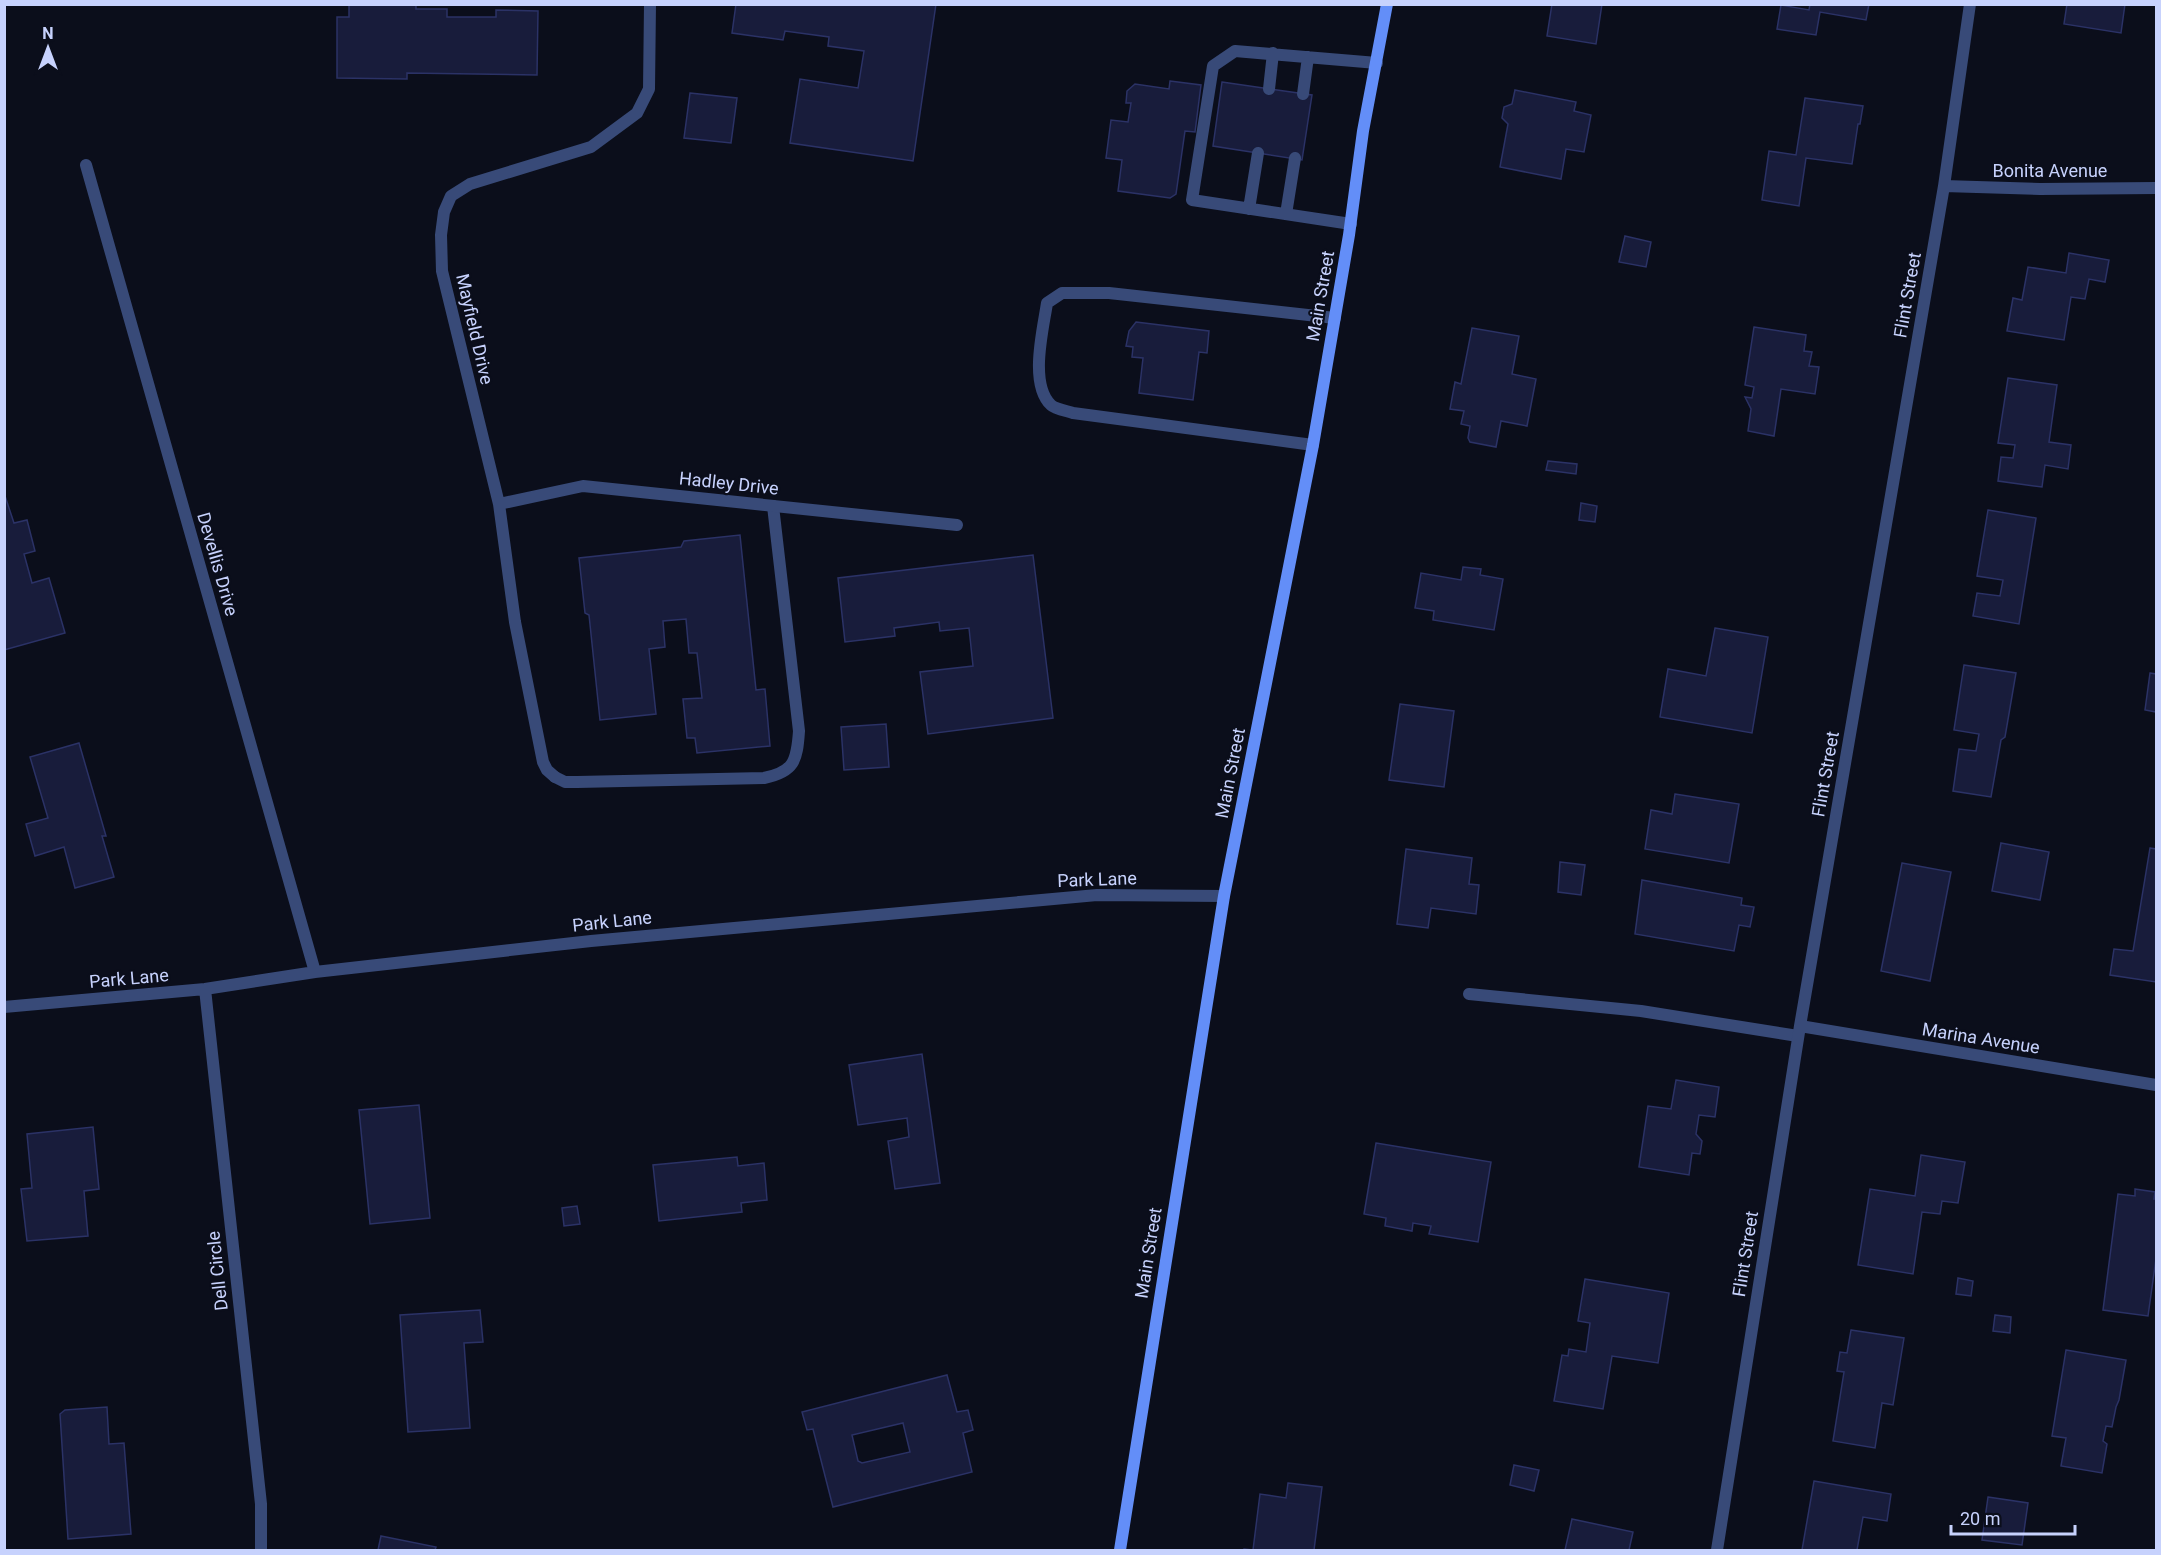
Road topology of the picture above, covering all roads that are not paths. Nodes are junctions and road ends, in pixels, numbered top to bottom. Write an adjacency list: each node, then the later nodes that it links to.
1 (650, 4): 19 (street, Mayfield Drive)
2 (1387, 4): 6 (main road, Main Street)
3 (1970, 4): 12 (street, Flint Street)
4 (1273, 53): 5 (street); 7 (street); 14 (street)
5 (1308, 57): 6 (street); 8 (street)
6 (1377, 63): 16 (main road, Main Street)
7 (1269, 89)
8 (1303, 94)
9 (1258, 153): 14 (street)
10 (1295, 158): 15 (street)
11 (86, 165): 23 (street, Devellis Drive)
12 (1944, 186): 13 (street, Bonita Avenue); 27 (street, Flint Street)
13 (2157, 188)
14 (1249, 208): 15 (street)
15 (1286, 214): 16 (street)
16 (1351, 224): 17 (main road, Main Street)
17 (1335, 318): 18 (main road, Main Street); 18 (street)
18 (1313, 445): 22 (main road, Main Street)
19 (499, 504): 20 (street, Hadley Drive); 20 (street, Mayfield Drive)
20 (773, 506): 21 (street, Hadley Drive)
21 (957, 525)
22 (1224, 896): 23 (street, Park Lane); 30 (main road, Main Street)
23 (315, 972): 24 (street, Park Lane)
24 (205, 989): 26 (street, Park Lane); 29 (street, Dell Circle)
25 (1469, 994): 27 (street, Marina Avenue)
26 (4, 1007)
27 (1799, 1031): 28 (street, Marina Avenue); 31 (street, Flint Street)
28 (2157, 1085)
29 (261, 1551)
30 (1120, 1551)
31 (1717, 1551)

